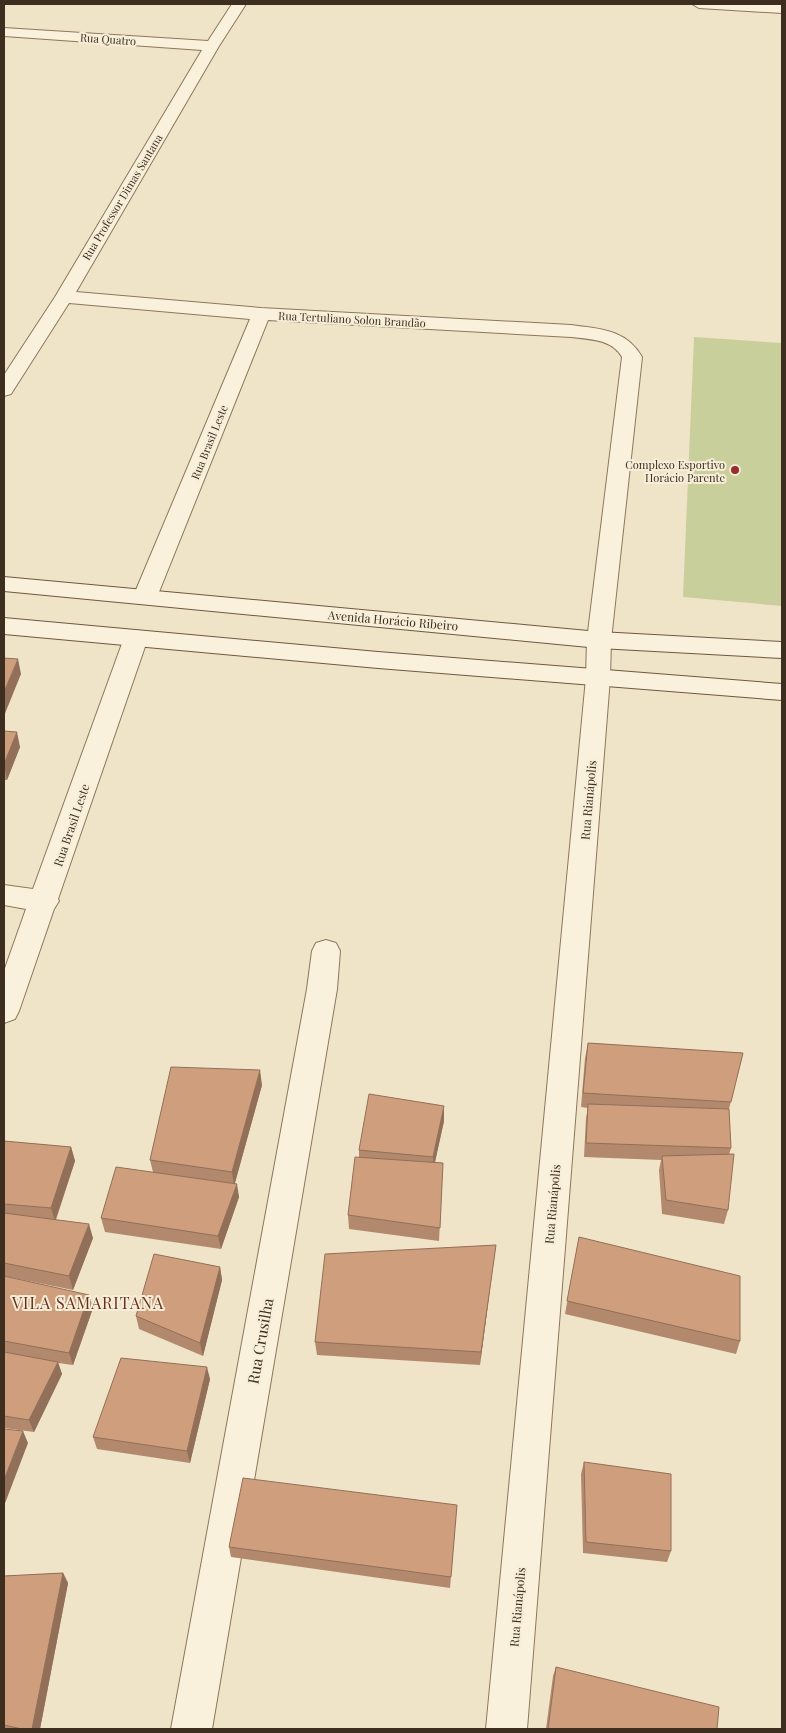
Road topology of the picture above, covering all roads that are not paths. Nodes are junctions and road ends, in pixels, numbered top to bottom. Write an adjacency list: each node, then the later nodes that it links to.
1 (239, 4): 5 (street, Rua Professor Dimas Santana)
2 (699, 4): 3 (street)
3 (782, 9)
4 (4, 32): 5 (street, Rua Quatro)
5 (212, 46): 6 (street, Rua Professor Dimas Santana)
6 (64, 297): 7 (street, Rua Tertuliano Solon Brandão); 8 (street, Rua Professor Dimas Santana)
7 (261, 314): 10 (street, Rua Brasil Leste); 13 (street, Rua Tertuliano Solon Brandão)
8 (4, 390)
9 (4, 584): 10 (street, Avenida Horácio Ribeiro)
10 (145, 597): 13 (street, Avenida Horácio Ribeiro)
11 (4, 626): 12 (street)
12 (136, 638): 15 (street); 18 (street, Rua Brasil Leste)
13 (599, 640): 14 (street, Avenida Horácio Ribeiro); 15 (street, Rua Rianápolis)
14 (782, 650)
15 (598, 678): 16 (street); 22 (street, Rua Rianápolis)
16 (782, 692)
17 (4, 895): 18 (street)
18 (45, 901): 20 (street, Rua Brasil Leste)
19 (326, 952): 21 (street, Rua Crusilha)
20 (4, 1011)
21 (191, 1729)
22 (506, 1729)

